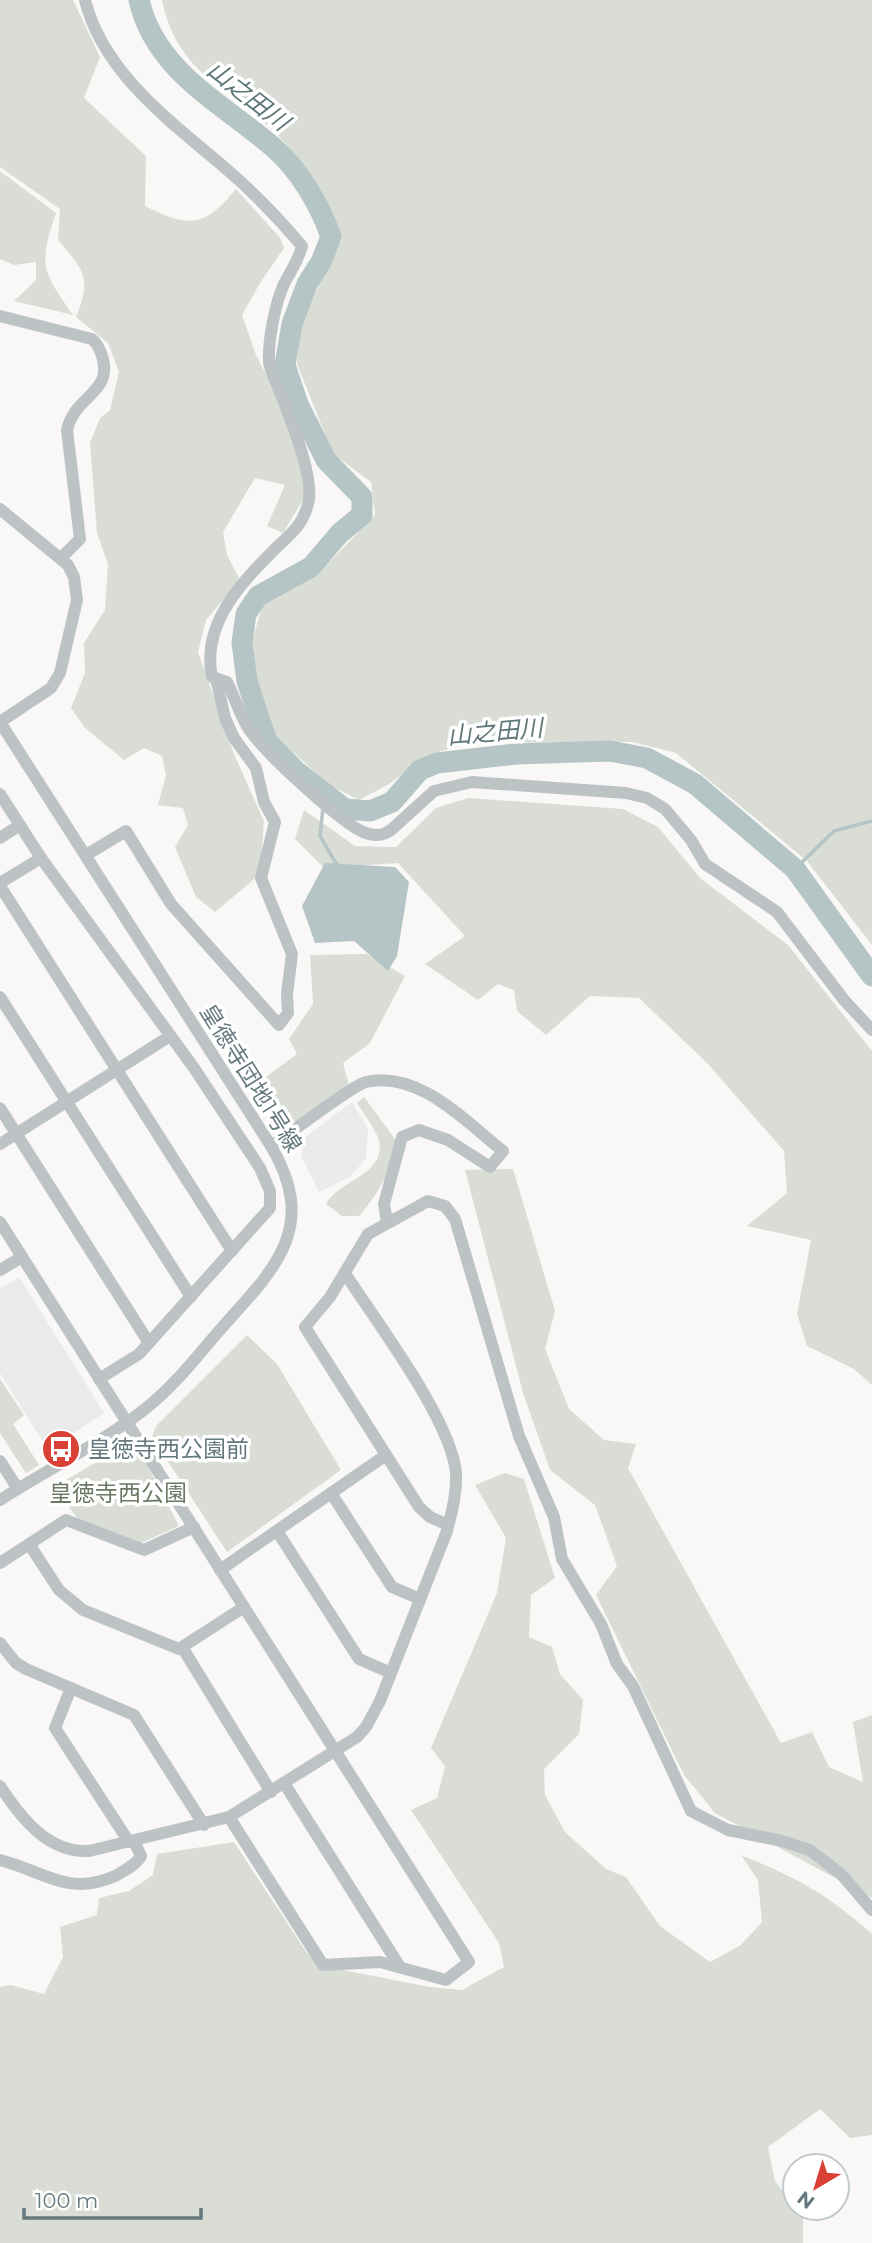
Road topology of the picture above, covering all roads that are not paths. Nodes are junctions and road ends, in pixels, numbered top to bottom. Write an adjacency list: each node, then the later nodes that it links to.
1 (85, 0): 5 (street)
2 (0, 316): 4 (street)
3 (0, 509): 4 (street)
4 (61, 558): 6 (street)
5 (216, 678): 10 (street); 14 (street)
6 (0, 722): 10 (street, 皇徳寺団地1号線)
7 (0, 794): 8 (street)
8 (20, 825): 9 (street); 11 (street)
9 (0, 838)
10 (86, 855): 21 (street, 皇徳寺団地1号線)
11 (41, 858): 12 (street); 15 (street)
12 (0, 884): 16 (street)
13 (0, 997): 17 (street)
14 (872, 1030)
15 (170, 1036): 16 (street); 24 (street)
16 (117, 1070): 17 (street); 24 (street)
17 (66, 1102): 19 (street); 28 (street)
18 (0, 1108): 19 (street)
19 (16, 1134): 20 (street); 29 (street)
20 (0, 1144)
21 (271, 1146): 23 (street); 31 (street, 皇徳寺団地1号線)
22 (0, 1222): 25 (street)
23 (387, 1222): 27 (street); 57 (street)
24 (232, 1251): 28 (street)
25 (22, 1257): 26 (street); 30 (street)
26 (0, 1270)
27 (345, 1273): 32 (street); 37 (street)
28 (191, 1297): 29 (street)
29 (149, 1343): 30 (street)
30 (99, 1379): 31 (street)
31 (126, 1422): 34 (street, 皇徳寺団地1号線); 38 (street)
32 (386, 1455): 35 (street); 37 (street)
33 (0, 1461): 34 (street)
34 (18, 1489): 36 (street, 皇徳寺団地1号線)
35 (331, 1493): 39 (street); 43 (street)
36 (0, 1500)
37 (449, 1525): 43 (street)
38 (194, 1527): 40 (street); 42 (street)
39 (277, 1531): 42 (street); 47 (street)
40 (29, 1544): 41 (street); 46 (street)
41 (0, 1563)
42 (220, 1570): 44 (street)
43 (420, 1599): 47 (street)
44 (244, 1607): 46 (street); 49 (street)
45 (0, 1643): 48 (street)
46 (182, 1647): 52 (street)
47 (391, 1673): 49 (street)
48 (71, 1688): 54 (street); 55 (street)
49 (336, 1751): 50 (street); 58 (street)
50 (284, 1783): 52 (street); 58 (street)
51 (0, 1786): 55 (street)
52 (271, 1791): 53 (street)
53 (229, 1817): 54 (street); 58 (street)
54 (204, 1825): 55 (street)
55 (132, 1842): 56 (street)
56 (0, 1860)
57 (872, 1910)
58 (400, 1967)

